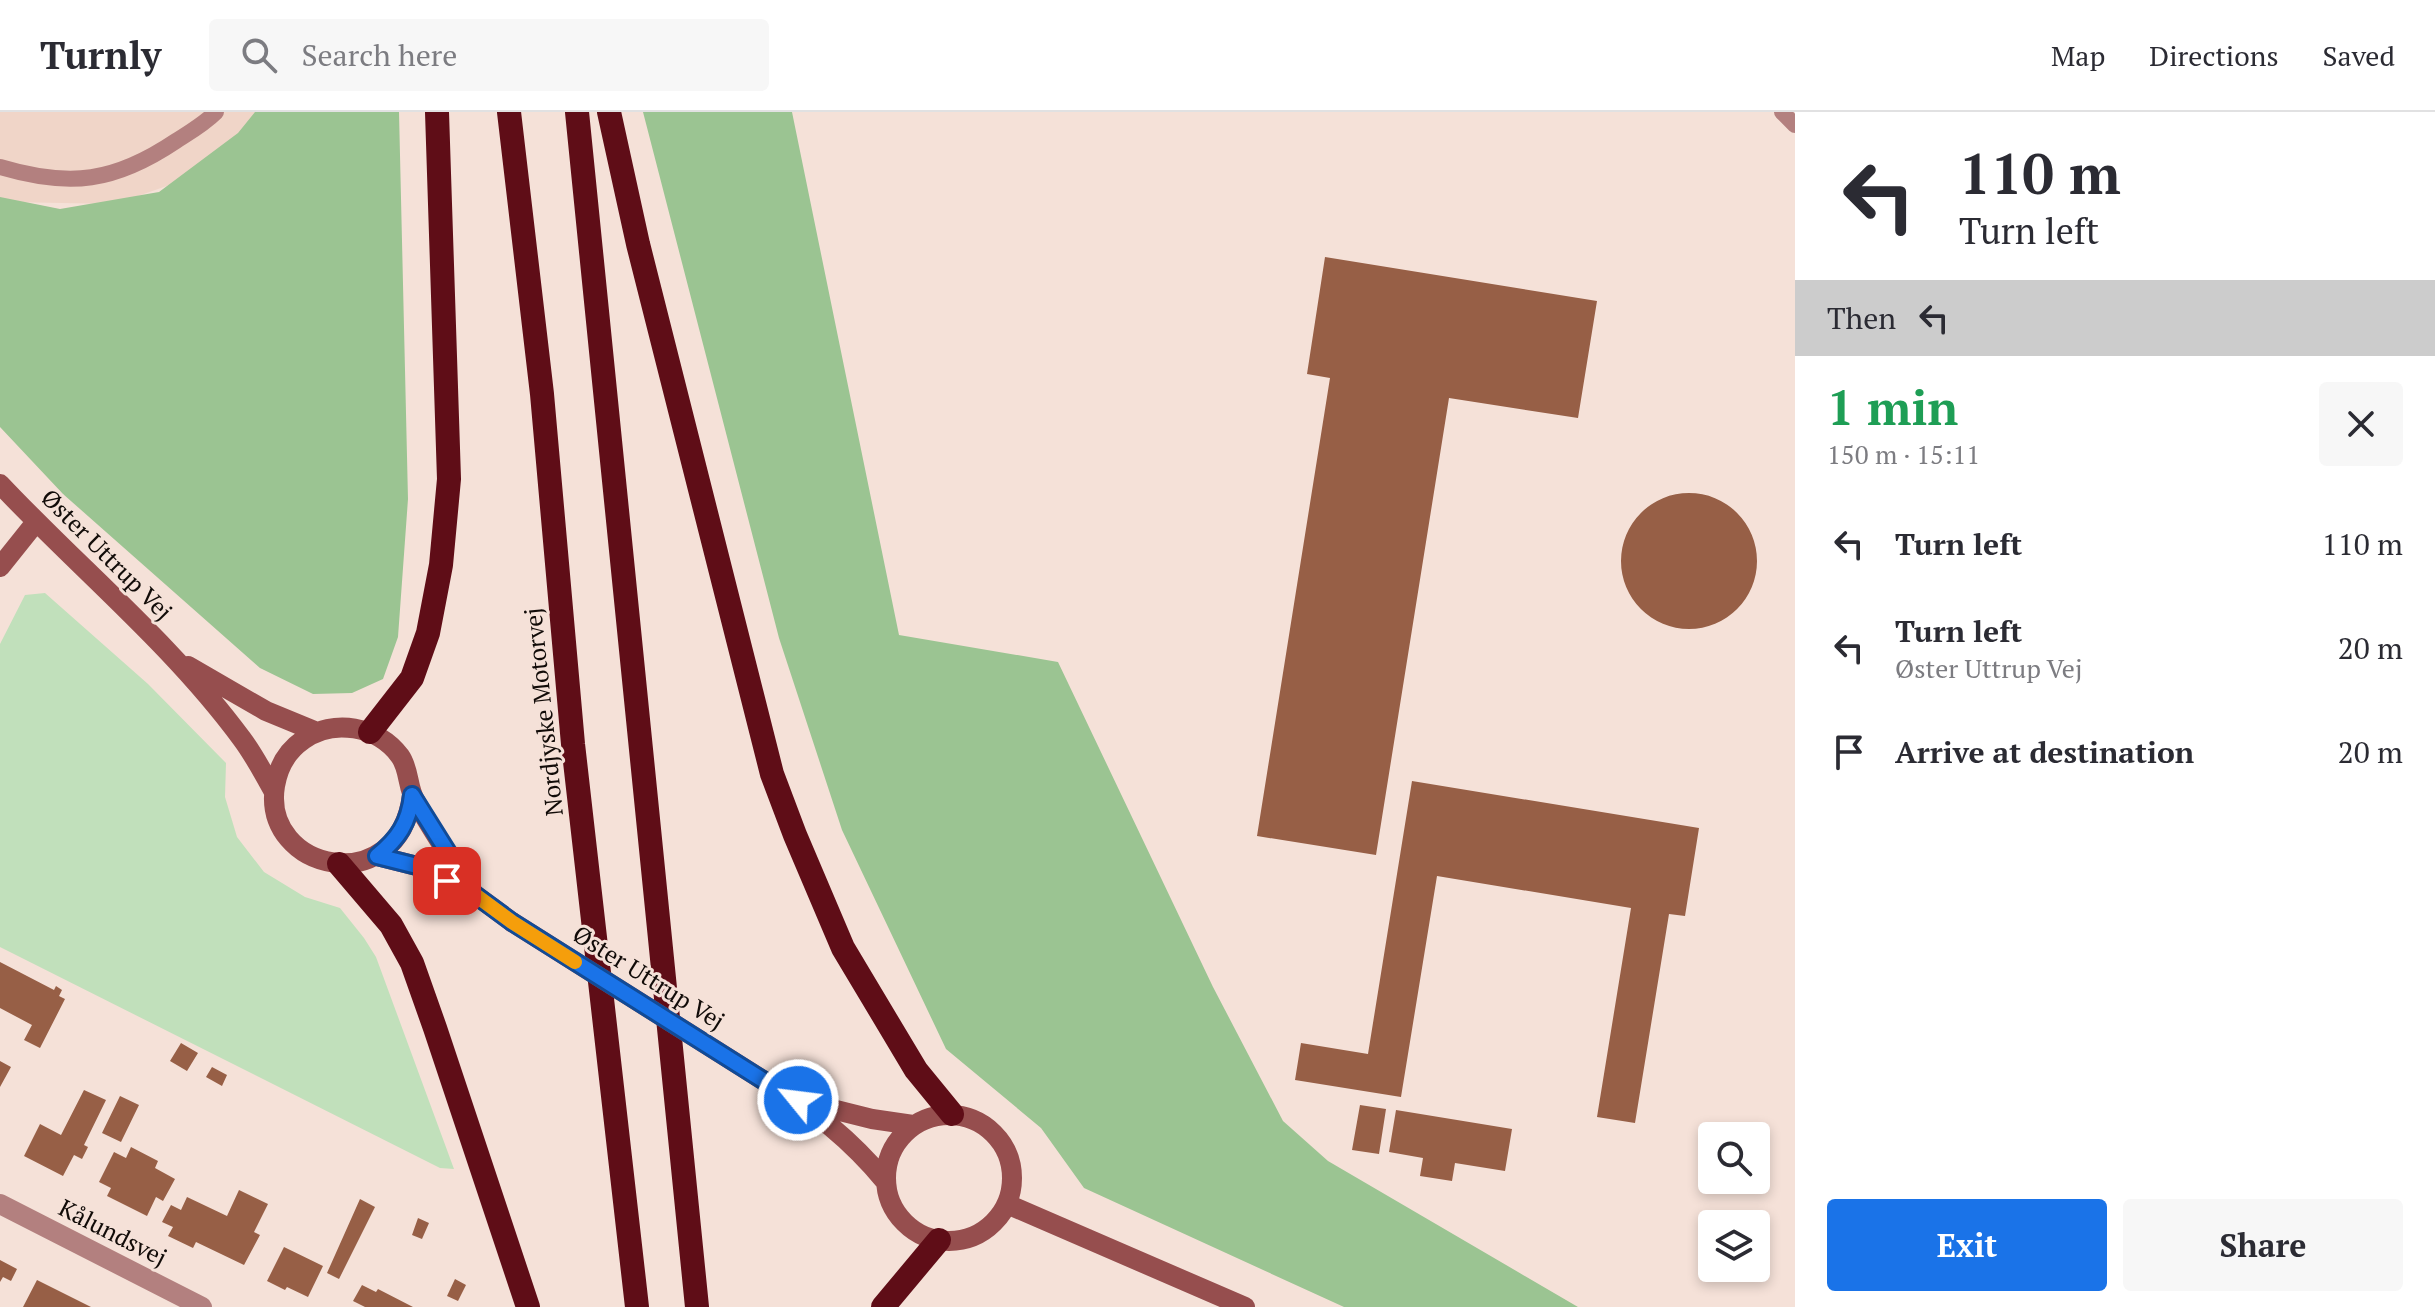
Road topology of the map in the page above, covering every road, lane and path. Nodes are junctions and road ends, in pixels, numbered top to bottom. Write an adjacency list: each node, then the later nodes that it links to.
1 (216, 112): 8 (lane)
2 (437, 112): 14 (highway)
3 (509, 112): 29 (highway, Nordjyske Motorvej)
4 (577, 112): 30 (highway)
5 (609, 112): 21 (highway)
6 (1782, 112): 7 (lane)
7 (1795, 125)
8 (0, 167)
9 (0, 484): 10 (street, Øster Uttrup Vej)
10 (36, 522): 11 (street); 12 (street, Øster Uttrup Vej)
11 (0, 567)
12 (178, 660): 13 (street, Øster Uttrup Vej); 15 (street, Øster Uttrup Vej)
13 (317, 732): 14 (street); 15 (street)
14 (370, 732): 16 (street)
15 (274, 792): 18 (street)
16 (412, 795): 17 (street); 19 (street, Øster Uttrup Vej)
17 (377, 856): 18 (street); 19 (street, Øster Uttrup Vej)
18 (339, 864): 28 (highway)
19 (474, 894): 20 (street, Øster Uttrup Vej, bridge)
20 (798, 1100): 22 (street, Øster Uttrup Vej); 23 (street, Øster Uttrup Vej)
21 (952, 1114): 22 (street); 25 (street)
22 (913, 1125): 23 (street)
23 (885, 1181): 26 (street)
24 (0, 1204): 27 (street, Kålundsvej)
25 (1007, 1204): 26 (street); 32 (street)
26 (939, 1240): 31 (highway)
27 (202, 1307)
28 (528, 1307)
29 (637, 1307)
30 (697, 1307)
31 (883, 1307)
32 (1245, 1307)

